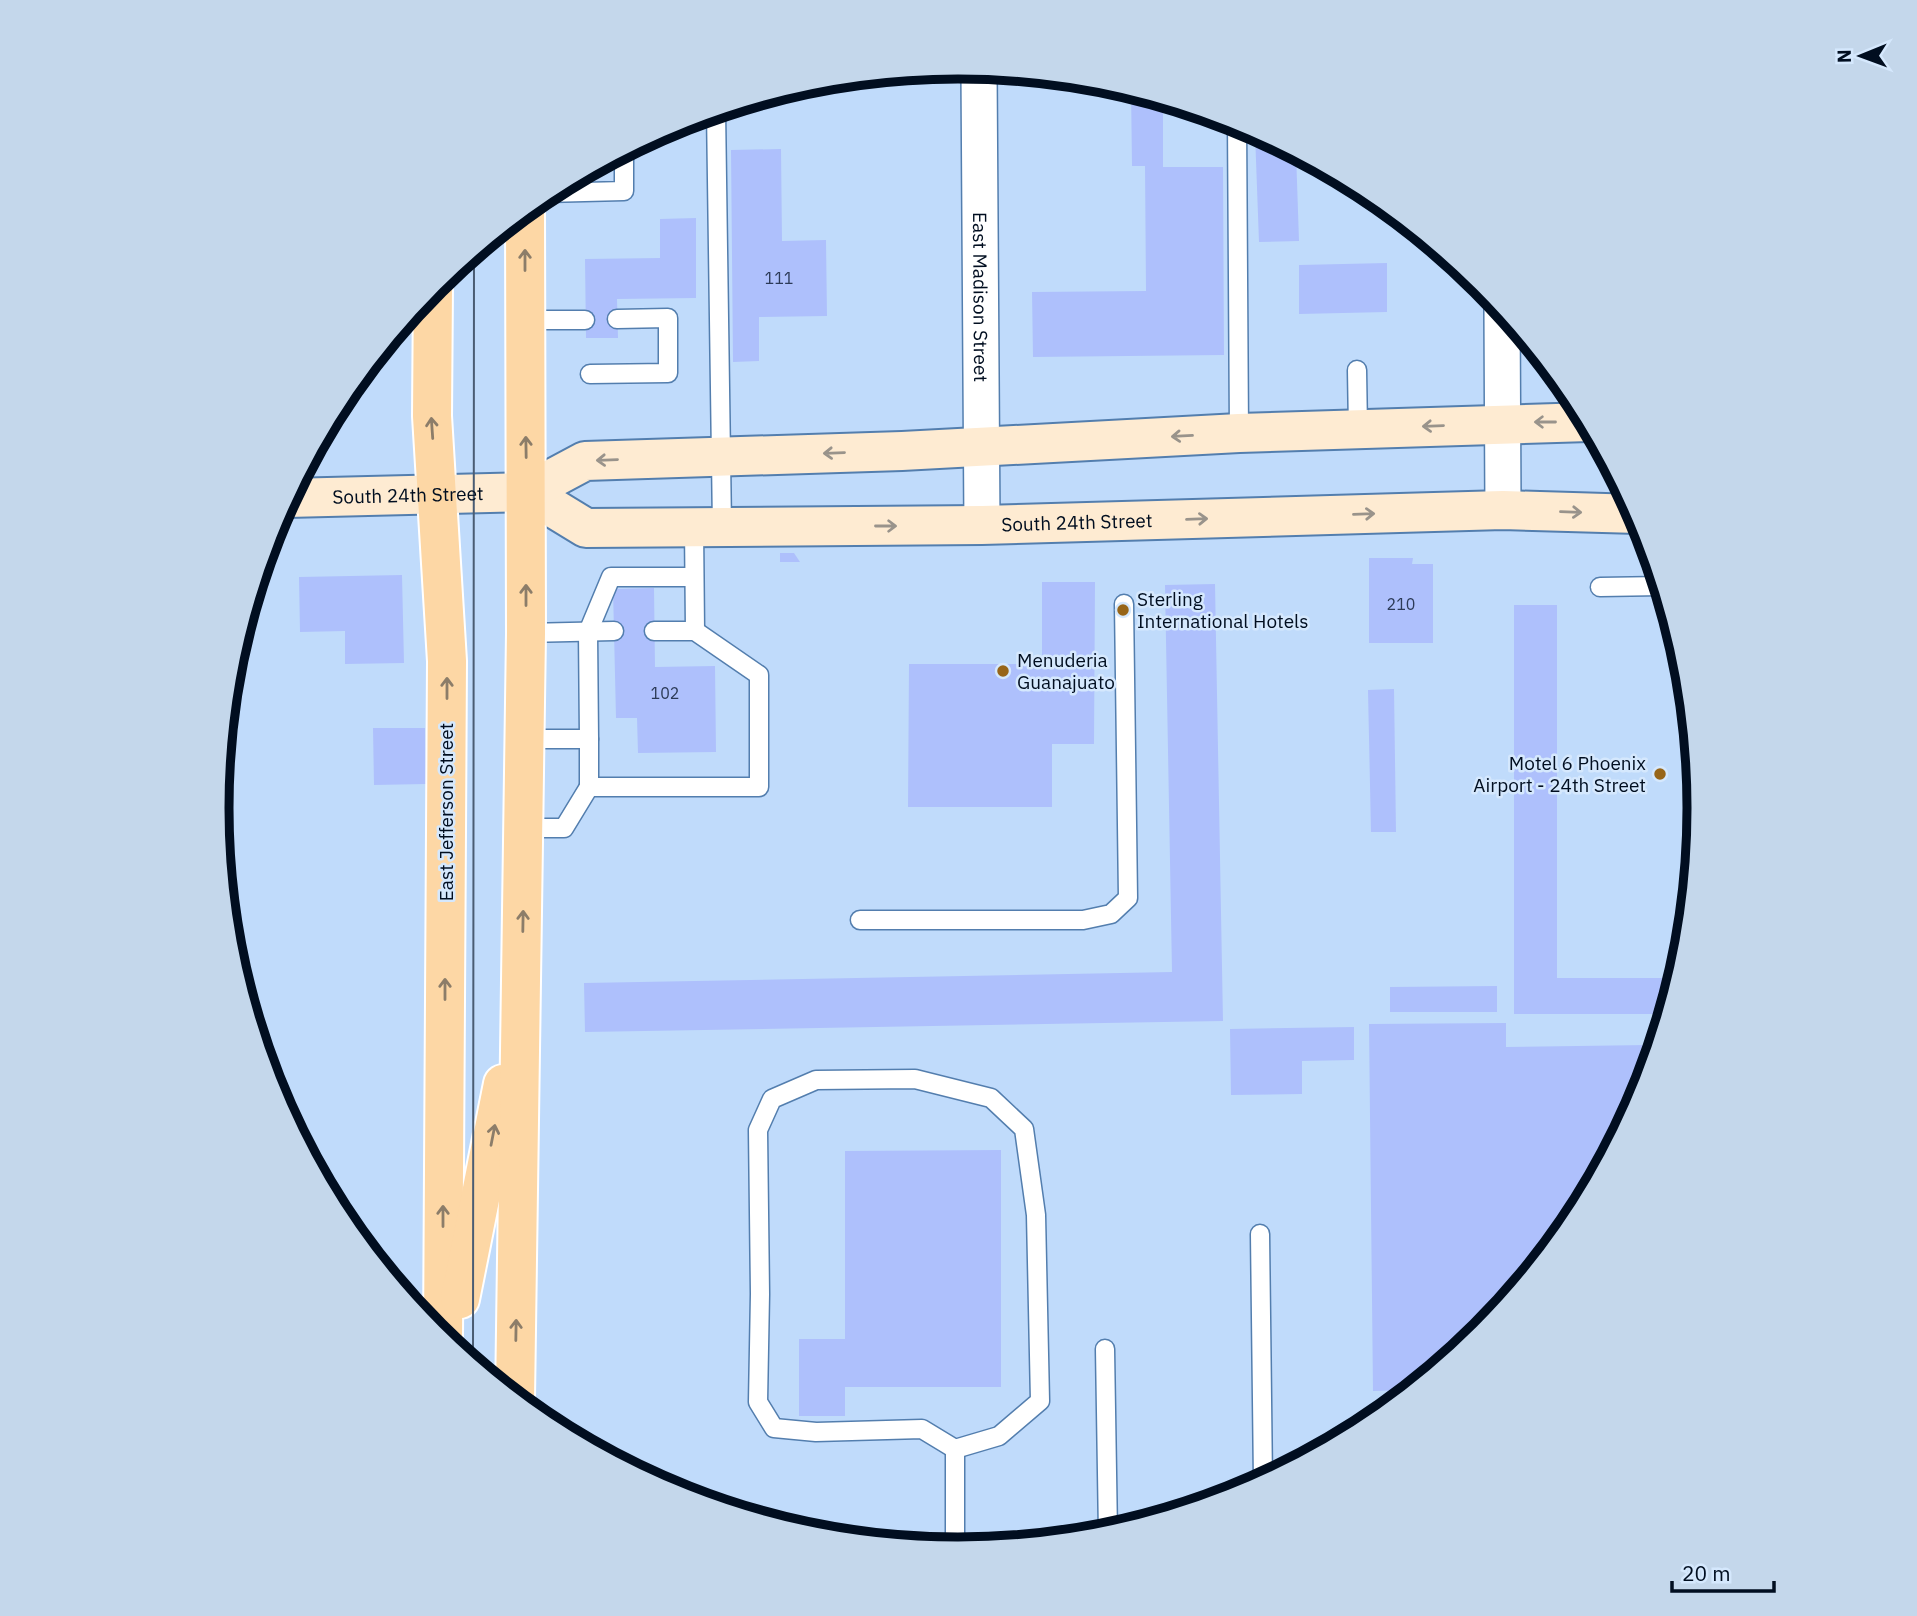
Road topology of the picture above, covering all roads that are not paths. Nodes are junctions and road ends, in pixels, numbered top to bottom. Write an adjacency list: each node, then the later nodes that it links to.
1 (979, 79): 18 (street, East Madison Street)
2 (716, 120): 19 (lane)
3 (1237, 134): 17 (lane)
4 (624, 160): 5 (lane)
5 (568, 192)
6 (525, 222): 9 (main road, one-way to 6)
7 (426, 310): 21 (main road, East Jefferson Street, one-way to 7)
8 (617, 319): 13 (lane)
9 (525, 320): 10 (lane); 20 (main road, one-way to 9)
10 (586, 320)
11 (1502, 322): 15 (street)
12 (1357, 370): 16 (lane)
13 (590, 374)
14 (1577, 422): 15 (main road, South 24th Street, one-way to 15)
15 (1502, 423): 16 (main road, South 24th Street, one-way to 16); 23 (street)
16 (1358, 429): 17 (main road, South 24th Street)
17 (1239, 433): 18 (main road, South 24th Street, one-way to 18)
18 (982, 447): 19 (main road, South 24th Street, one-way to 19); 25 (street, East Madison Street)
19 (721, 457): 20 (main road, South 24th Street, one-way to 20); 26 (lane)
20 (527, 492): 21 (main road, South 24th Street); 26 (main road, South 24th Street); 34 (main road, one-way to 20)
21 (437, 496): 22 (main road, South 24th Street); 43 (main road, East Jefferson Street, one-way to 21)
22 (298, 498)
23 (1503, 510): 24 (main road, South 24th Street, one-way to 24); 25 (main road, South 24th Street, one-way to 23)
24 (1625, 514)
25 (982, 525): 26 (main road, South 24th Street, one-way to 25)
26 (708, 527): 27 (lane)
27 (694, 577): 33 (lane); 35 (lane)
28 (1653, 586): 29 (lane)
29 (1600, 587)
30 (1124, 604): 40 (lane)
31 (614, 631): 35 (lane)
32 (654, 631): 33 (lane)
33 (695, 631): 38 (lane)
34 (526, 632): 35 (lane); 36 (main road)
35 (588, 632): 37 (lane)
36 (525, 739): 37 (lane); 39 (main road)
37 (589, 739): 38 (lane)
38 (589, 787): 39 (lane)
39 (524, 828): 41 (main road, one-way to 39)
40 (860, 920)
41 (522, 989): 44 (main road, one-way to 41); 46 (main road, one-way to 41)
42 (1260, 1234): 48 (lane)
43 (443, 1324)
44 (453, 1334)
45 (1105, 1349): 49 (lane)
46 (515, 1387)
47 (955, 1449): 47 (lane); 50 (lane)
48 (1263, 1470)
49 (1108, 1521)
50 (955, 1537)

